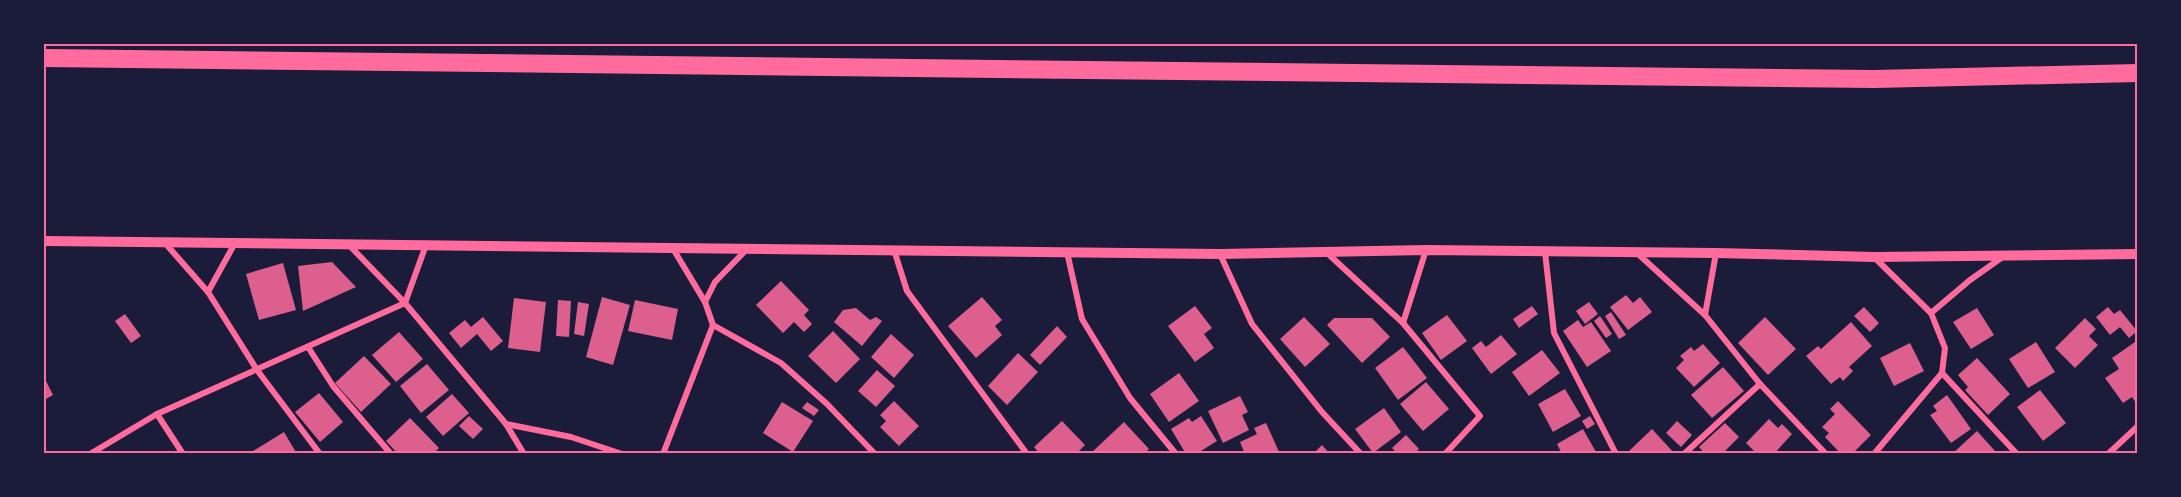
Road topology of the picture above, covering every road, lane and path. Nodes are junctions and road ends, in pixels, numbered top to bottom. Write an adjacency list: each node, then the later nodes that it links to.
1 (44, 58): 2 (highway)
2 (2138, 73)
3 (44, 241): 4 (street)
4 (164, 242): 5 (street); 21 (street)
5 (235, 243): 6 (street); 21 (street)
6 (347, 244): 7 (street); 23 (street)
7 (426, 244): 8 (street); 23 (street)
8 (671, 247): 9 (street); 22 (street)
9 (748, 248): 10 (street); 22 (street)
10 (894, 249): 12 (street); 43 (street)
11 (1426, 250): 13 (street); 14 (street); 26 (street)
12 (1067, 252): 17 (street); 44 (street)
13 (1325, 252): 17 (street); 26 (street)
14 (1545, 252): 15 (street); 47 (street)
15 (1636, 253): 16 (street); 25 (street)
16 (1716, 253): 20 (street); 25 (street)
17 (1220, 254): 45 (street)
18 (2138, 254): 19 (street)
19 (2004, 256): 20 (street); 24 (street)
20 (1874, 257): 24 (street)
21 (208, 292): 29 (street)
22 (705, 302): 27 (street)
23 (405, 303): 28 (street); 33 (street)
24 (1931, 313): 30 (street)
25 (1705, 315): 31 (street)
26 (1403, 323): 46 (street)
27 (713, 325): 41 (street); 42 (street)
28 (308, 347): 29 (street); 38 (street)
29 (257, 370): 32 (street); 37 (street)
30 (1942, 373): 50 (street); 51 (street)
31 (1760, 384): 48 (street); 49 (street)
32 (157, 414): 35 (street); 36 (street)
33 (506, 424): 39 (street); 40 (street)
34 (2138, 426): 52 (street)
35 (90, 453)
36 (183, 453)
37 (320, 453)
38 (391, 453)
39 (524, 453)
40 (622, 453)
41 (663, 453)
42 (874, 453)
43 (1027, 453)
44 (1176, 453)
45 (1361, 453)
46 (1445, 453)
47 (1616, 453)
48 (1684, 453)
49 (1826, 453)
50 (1874, 453)
51 (2017, 453)
52 (2108, 453)

